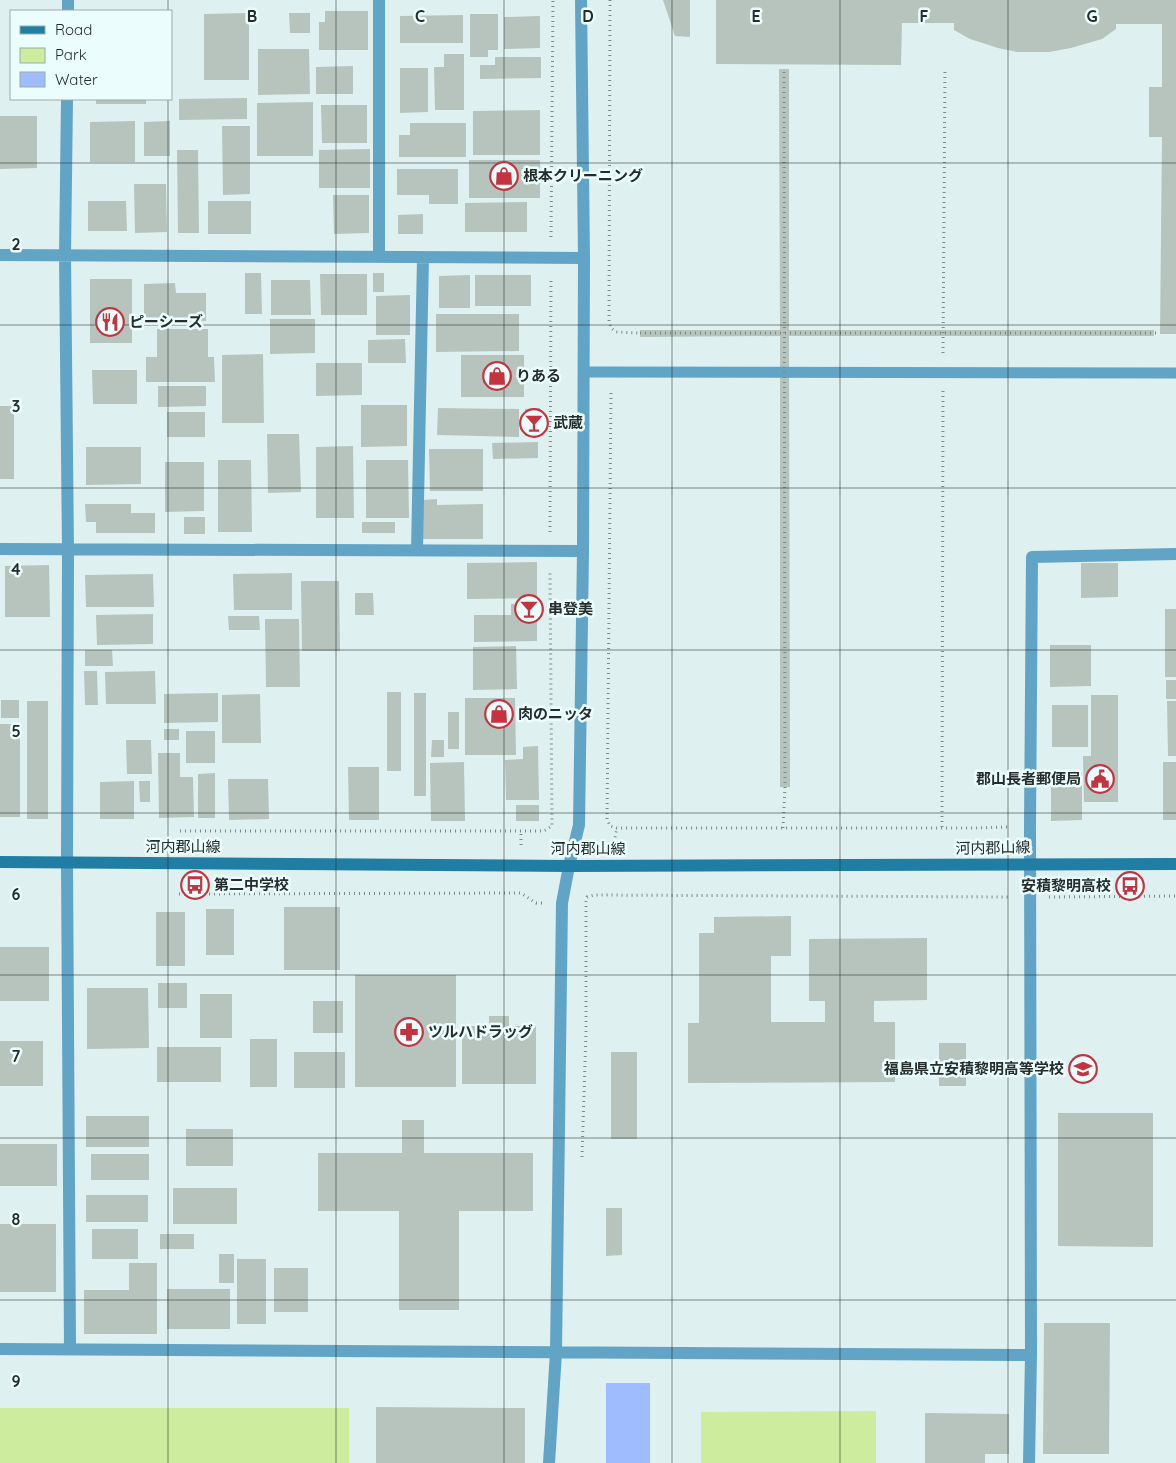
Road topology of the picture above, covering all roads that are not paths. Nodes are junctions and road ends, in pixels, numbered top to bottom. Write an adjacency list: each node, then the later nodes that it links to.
1 (379, 0): 6 (street)
2 (581, 0): 8 (street)
3 (67, 100): 5 (street)
4 (0, 255): 5 (street)
5 (65, 255): 6 (street); 12 (street)
6 (379, 257): 7 (street)
7 (423, 258): 8 (street); 13 (street)
8 (584, 258): 9 (street)
9 (584, 372): 10 (lane); 14 (street)
10 (1176, 373)
11 (0, 549): 12 (street)
12 (68, 550): 13 (street); 17 (street)
13 (417, 550): 14 (street)
14 (583, 551): 20 (street)
15 (1176, 554): 18 (street)
16 (0, 862): 17 (main road, 河内郡山線)
17 (67, 862): 20 (main road, 河内郡山線); 22 (street)
18 (1030, 864): 19 (main road, 河内郡山線); 20 (main road, 河内郡山線); 24 (street)
19 (1176, 864)
20 (569, 866): 23 (street)
21 (0, 1349): 22 (street)
22 (70, 1349): 23 (street)
23 (556, 1352): 24 (street); 25 (street)
24 (1031, 1355): 26 (street)
25 (550, 1463)
26 (1029, 1463)

